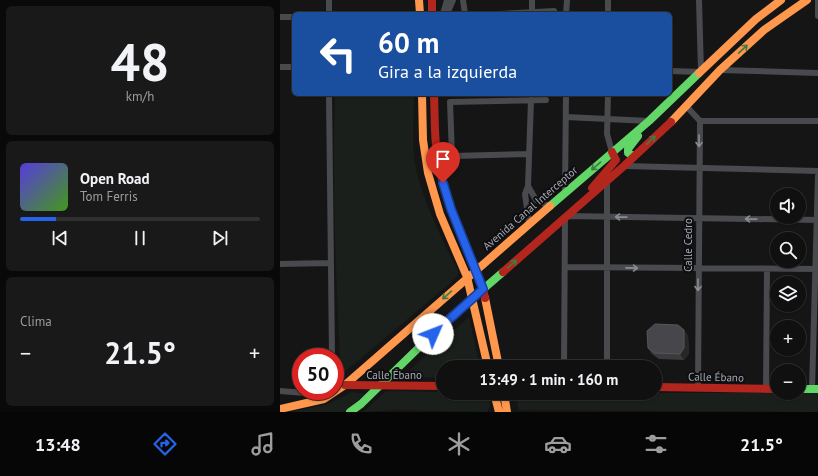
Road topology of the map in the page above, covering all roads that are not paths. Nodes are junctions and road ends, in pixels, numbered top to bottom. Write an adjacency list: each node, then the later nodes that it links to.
1 (329, 0): 15 (street)
2 (420, 0): 16 (main road)
3 (432, 0): 17 (main road)
4 (447, 0): 18 (street)
5 (453, 0): 19 (street)
6 (463, 0): 20 (street)
7 (532, 0): 21 (street)
8 (567, 0): 22 (street)
9 (608, 0): 23 (street)
10 (699, 0): 31 (street)
11 (781, 0): 31 (main road, Avenida Canal Interceptor)
12 (807, 0): 29 (main road, one-way to 12)
13 (818, 0): 24 (street)
14 (554, 11): 21 (street)
15 (329, 12)
16 (420, 12)
17 (432, 12)
18 (444, 12)
19 (448, 12)
20 (464, 12)
21 (532, 12)
22 (566, 12)
23 (608, 12)
24 (818, 16)
25 (280, 17): 26 (street)
26 (292, 17)
27 (280, 67): 28 (street)
28 (292, 67)
29 (720, 70): 32 (street); 40 (main road)
30 (672, 71): 31 (street)
31 (701, 72): 43 (main road, Avenida Canal Interceptor)
32 (818, 73)
33 (329, 96): 63 (street)
34 (422, 96): 71 (main road)
35 (434, 96): 67 (main road)
36 (566, 96): 41 (street)
37 (608, 96): 42 (street)
38 (531, 100): 39 (street); 47 (street); 47 (street)
39 (546, 100)
40 (686, 107): 44 (street); 48 (main road, one-way to 40)
41 (566, 117): 42 (street); 55 (street)
42 (607, 119): 43 (street); 46 (street)
43 (649, 121): 46 (main road, Avenida Canal Interceptor); 48 (main road)
44 (700, 121): 45 (street); 50 (street, Calle Cedro, one-way to 50)
45 (818, 121)
46 (612, 152): 55 (main road, Avenida Canal Interceptor, one-way to 55); 56 (main road)
47 (529, 154): 54 (street)
48 (634, 156): 49 (main road)
49 (624, 166): 50 (street); 53 (main road)
50 (699, 168): 51 (street); 60 (street, Calle Cedro)
51 (818, 171)
52 (818, 176): 61 (street)
53 (607, 180): 56 (main road); 59 (street)
54 (528, 186): 57 (street); 62 (street)
55 (565, 192): 57 (main road, Avenida Canal Interceptor)
56 (584, 201): 58 (main road)
57 (549, 206): 62 (main road, Avenida Canal Interceptor)
58 (566, 217): 59 (street); 65 (street); 72 (main road, one-way to 58)
59 (608, 217): 60 (street, one-way to 59); 66 (street)
60 (698, 218): 61 (street, one-way to 60); 68 (street, Calle Cedro)
61 (817, 220): 70 (street)
62 (529, 223): 67 (main road, Avenida Canal Interceptor)
63 (331, 263): 64 (street); 75 (street)
64 (280, 264)
65 (565, 267): 66 (street); 78 (street)
66 (608, 268): 68 (street, one-way to 68); 79 (street)
67 (476, 269): 71 (main road, Avenida Canal Interceptor); 72 (main road)
68 (698, 269): 69 (street); 84 (street, Calle Cedro, one-way to 84)
69 (767, 269): 70 (street); 85 (street)
70 (816, 269): 74 (street)
71 (467, 277): 73 (main road); 80 (main road, Avenida Canal Interceptor, one-way to 80)
72 (483, 289): 73 (main road); 77 (main road)
73 (473, 297): 76 (main road); 82 (main road)
74 (816, 328): 87 (street)
75 (332, 348)
76 (486, 360)
77 (498, 360)
78 (564, 360)
79 (607, 360)
80 (345, 385): 82 (main road, Calle Ébano)
81 (436, 386): 82 (main road, Calle Ébano)
82 (378, 387): 94 (main road)
83 (662, 387): 84 (main road, Calle Ébano)
84 (698, 388): 85 (main road, Calle Ébano)
85 (766, 389): 86 (main road, Calle Ébano)
86 (770, 389)
87 (815, 389)
88 (280, 391): 89 (street)
89 (292, 391)
90 (317, 400): 93 (main road, Avenida Canal Interceptor)
91 (496, 400): 95 (main road)
92 (505, 400): 96 (main road)
93 (280, 409)
94 (350, 412)
95 (499, 412)
96 (507, 412)

